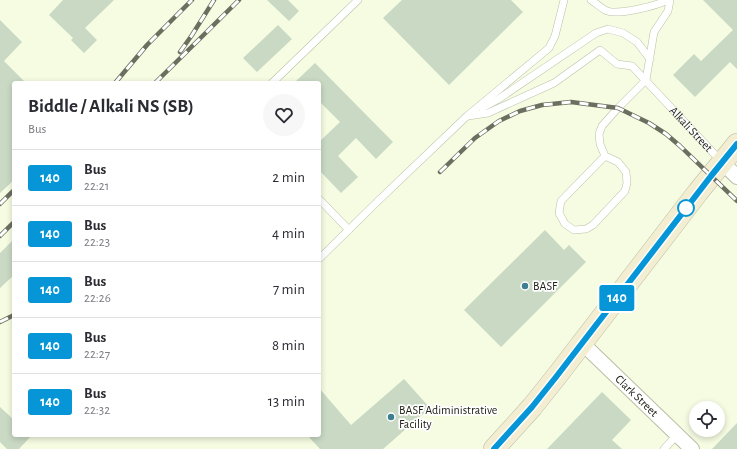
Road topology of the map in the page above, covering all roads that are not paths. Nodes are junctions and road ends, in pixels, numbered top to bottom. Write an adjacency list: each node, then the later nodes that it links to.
1 (358, 0): 7 (lane)
2 (564, 0): 8 (lane)
3 (591, 0): 4 (lane)
4 (669, 0): 5 (lane)
5 (650, 59): 6 (lane); 8 (lane)
6 (646, 80): 8 (lane, Alkali Street); 10 (lane); 11 (lane, Alkali Street)
7 (274, 81)
8 (467, 116): 14 (lane)
9 (737, 144): 11 (main road)
10 (605, 156): 10 (lane)
11 (722, 162): 12 (street, Alkali Street); 16 (main road)
12 (737, 177)
13 (321, 201): 14 (lane)
14 (349, 230): 15 (lane)
15 (321, 257)
16 (582, 343): 17 (street, Clark Street); 18 (main road)
17 (677, 435): 19 (lane); 20 (street, Clark Street)
18 (494, 449)
19 (664, 449)
20 (692, 449)

